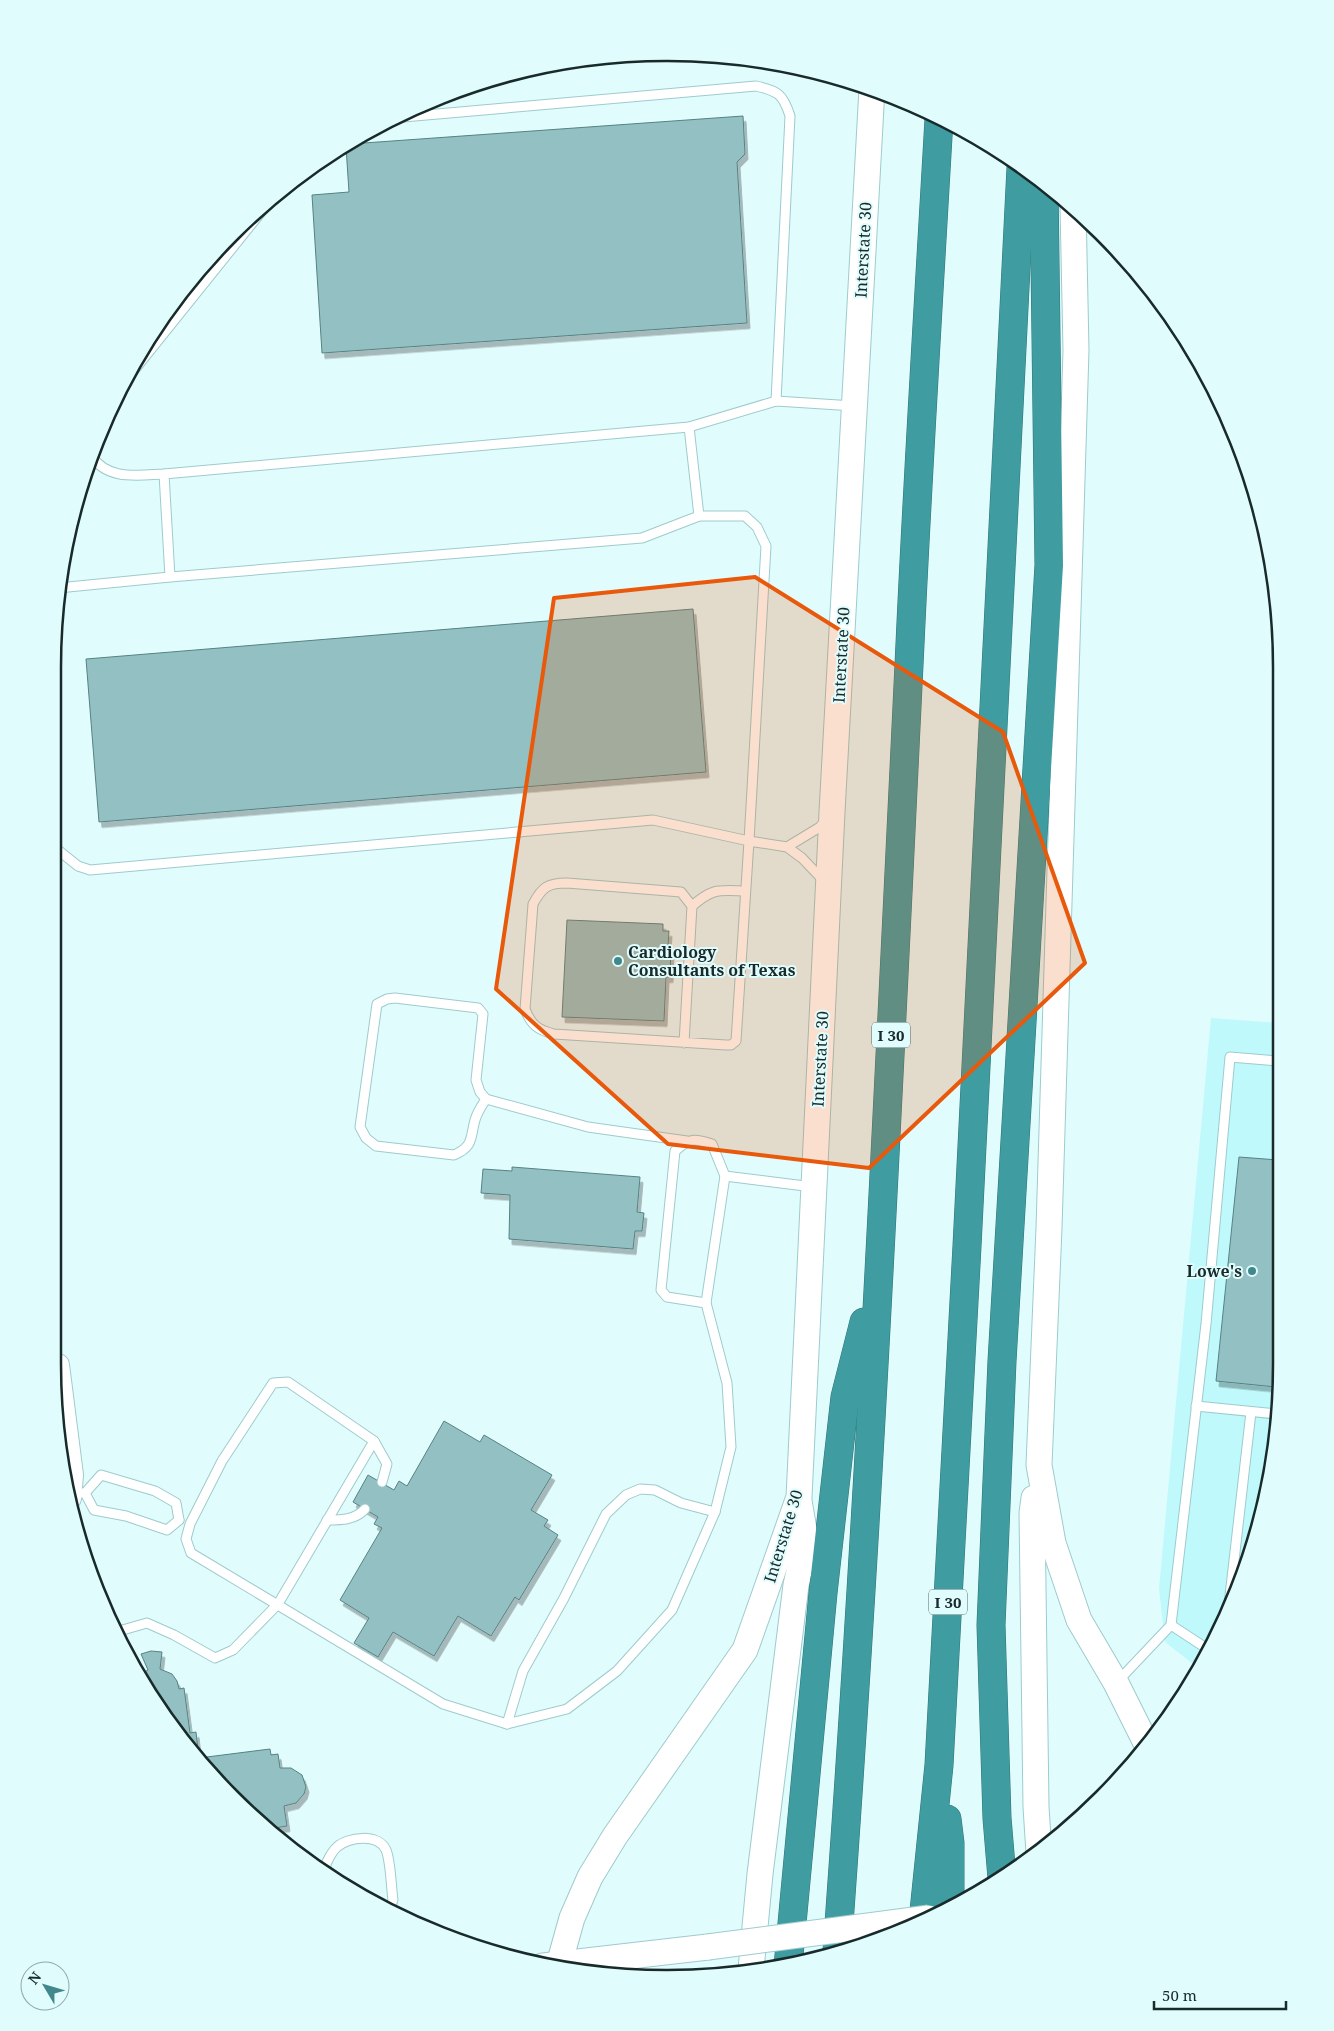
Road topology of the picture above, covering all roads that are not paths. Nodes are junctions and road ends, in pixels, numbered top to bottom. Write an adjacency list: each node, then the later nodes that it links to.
1 (872, 97): 12 (main road, Interstate 30)
2 (416, 116): 11 (lane)
3 (939, 126): 32 (highway, I 30)
4 (1021, 175): 58 (highway, I 30)
5 (1044, 193): 61 (highway)
6 (1073, 219): 39 (main road)
7 (240, 238): 9 (lane)
8 (199, 283): 9 (lane)
9 (202, 285): 10 (lane)
10 (152, 347)
11 (776, 401): 12 (lane); 13 (lane)
12 (854, 406): 19 (main road, Interstate 30)
13 (689, 426): 15 (lane); 16 (lane)
14 (97, 461): 15 (lane)
15 (164, 474): 17 (lane)
16 (699, 516): 17 (lane); 20 (lane)
17 (170, 577): 18 (lane)
18 (66, 587)
19 (832, 812): 21 (lane); 23 (main road, Interstate 30)
20 (749, 841): 21 (lane); 22 (lane); 24 (lane)
21 (787, 847): 23 (lane)
22 (61, 852)
23 (829, 889): 31 (main road, Interstate 30)
24 (744, 891): 25 (lane); 26 (lane)
25 (692, 906): 26 (lane); 26 (lane)
26 (684, 1043)
27 (1273, 1061): 35 (lane)
28 (486, 1099): 28 (lane); 29 (lane)
29 (687, 1141): 30 (lane); 33 (lane)
30 (725, 1176): 31 (lane); 33 (lane)
31 (813, 1187): 44 (main road, Interstate 30)
32 (879, 1265): 66 (highway, I 30); 67 (highway)
33 (706, 1302): 46 (lane)
34 (63, 1405): 40 (street)
35 (1196, 1406): 36 (lane); 52 (lane)
36 (1251, 1412): 37 (lane); 50 (lane)
37 (1270, 1414)
38 (374, 1441): 41 (lane); 48 (lane); 49 (lane)
39 (1039, 1465): 55 (main road); 59 (main road)
40 (72, 1478)
41 (382, 1482)
42 (76, 1493): 47 (lane)
43 (76, 1496): 47 (lane)
44 (798, 1497): 68 (main road, Interstate 30); 70 (main road)
45 (365, 1509): 48 (lane)
46 (715, 1512): 56 (lane); 56 (lane)
47 (179, 1520): 49 (lane)
48 (327, 1520): 51 (lane)
49 (190, 1524): 51 (lane)
50 (1231, 1585)
51 (278, 1604): 53 (lane); 56 (lane)
52 (1172, 1625): 54 (lane); 55 (lane)
53 (123, 1630)
54 (1203, 1646)
55 (1116, 1683): 57 (main road)
56 (507, 1724)
57 (1143, 1738)
58 (939, 1765): 62 (highway); 64 (highway, I 30)
59 (1038, 1843)
60 (326, 1865): 63 (lane)
61 (1001, 1870)
62 (950, 1899)
63 (392, 1903)
64 (924, 1912)
65 (905, 1921): 69 (main road, bridge)
66 (838, 1945)
67 (789, 1957)
68 (556, 1959)
69 (577, 1963)
70 (751, 1964)

